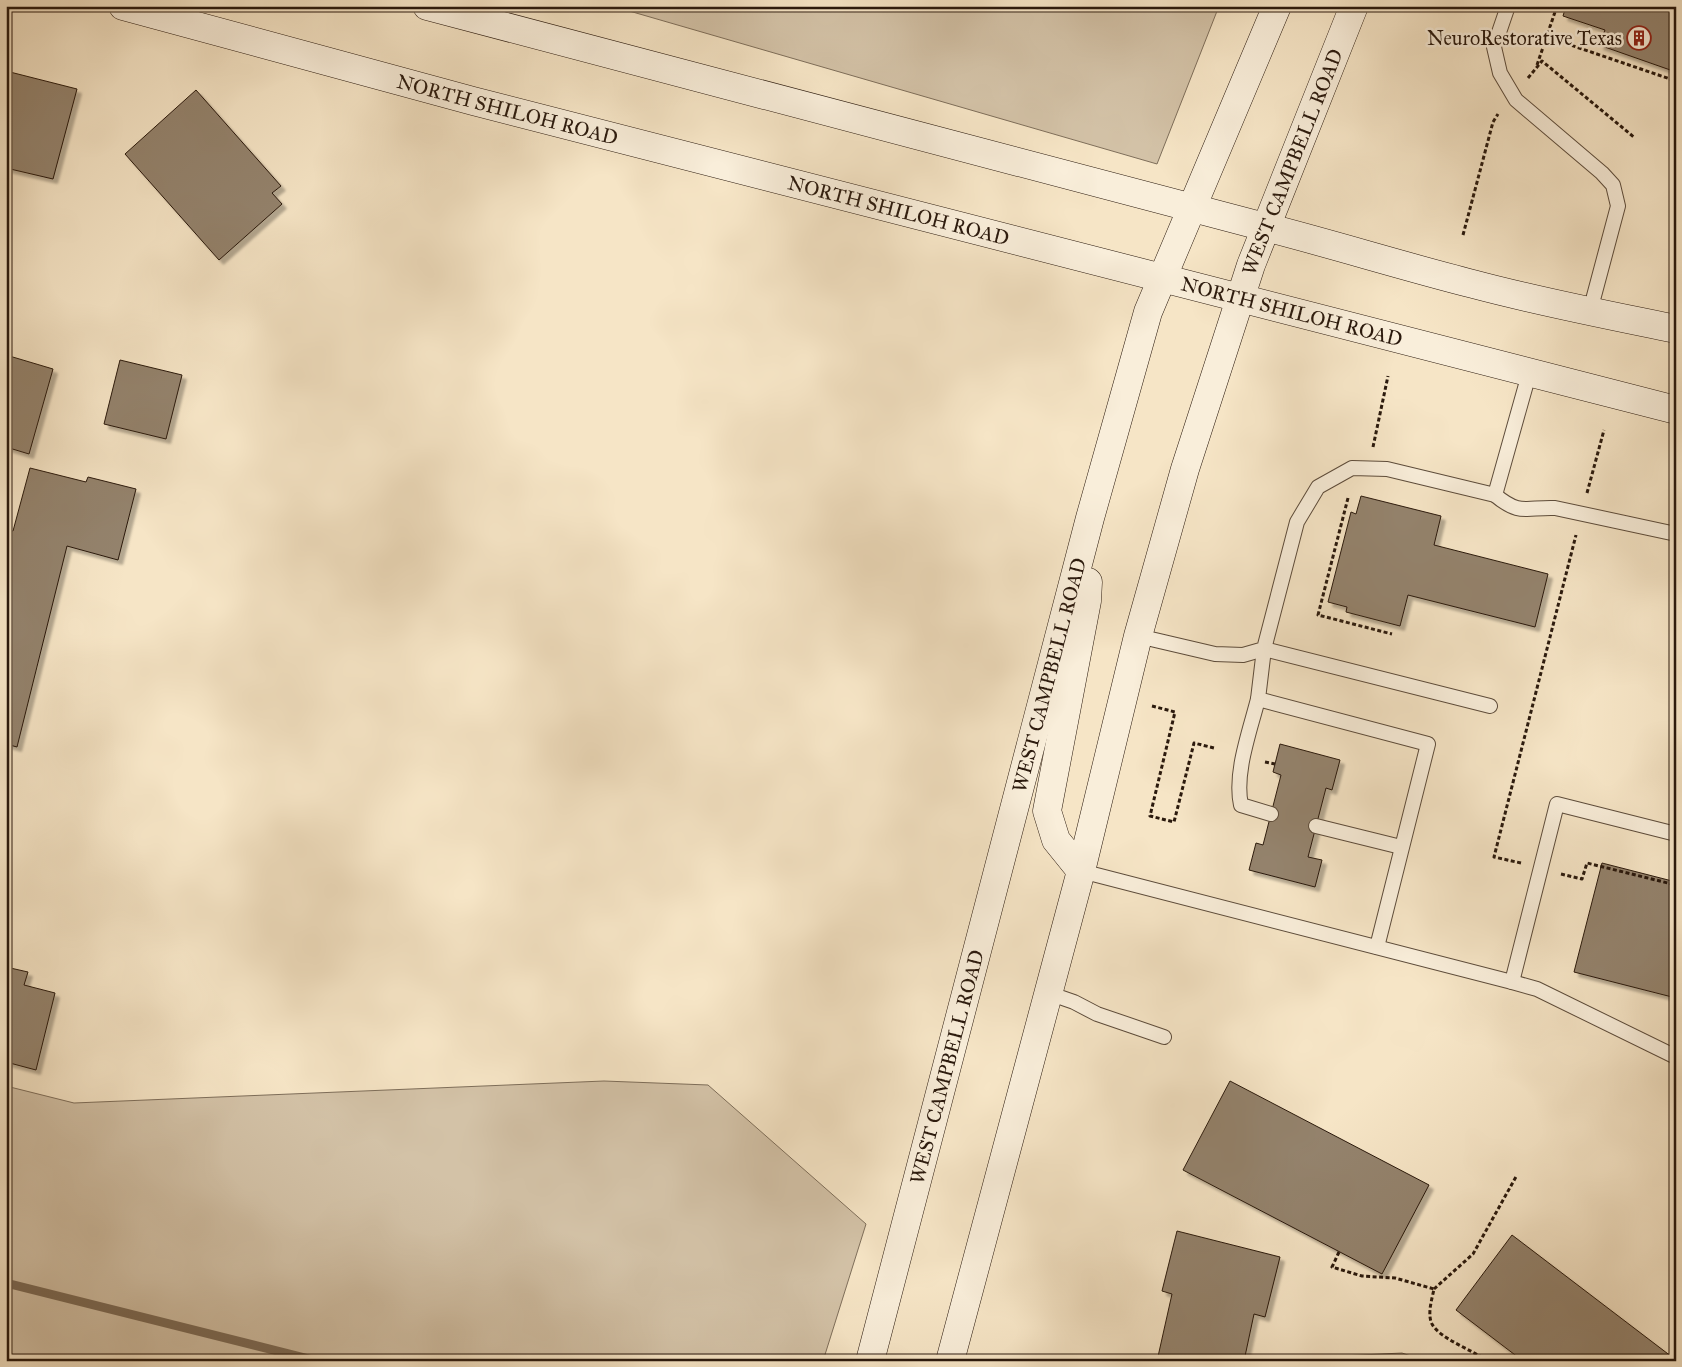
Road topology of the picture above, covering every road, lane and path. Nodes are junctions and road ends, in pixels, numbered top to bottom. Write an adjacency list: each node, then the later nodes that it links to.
1 (123, 6): 16 (main road, NORTH SHILOH ROAD)
2 (428, 6): 13 (main road)
3 (1277, 6): 13 (main road, WEST CAMPBELL ROAD)
4 (1354, 6): 14 (main road, WEST CAMPBELL ROAD)
5 (1508, 6): 18 (lane)
6 (1557, 6): 7 (path)
7 (1547, 36): 8 (path); 9 (path)
8 (1536, 68): 10 (path); 12 (path)
9 (1676, 81)
10 (1524, 82)
11 (1500, 112): 15 (path)
12 (1635, 138)
13 (1191, 208): 14 (main road); 16 (main road, WEST CAMPBELL ROAD)
14 (1265, 227): 17 (main road, WEST CAMPBELL ROAD); 18 (main road)
15 (1463, 235)
16 (1162, 278): 17 (main road, NORTH SHILOH ROAD); 28 (main road, WEST CAMPBELL ROAD)
17 (1239, 298): 20 (main road, NORTH SHILOH ROAD); 32 (main road, WEST CAMPBELL ROAD)
18 (1590, 312): 19 (main road)
19 (1676, 329)
20 (1529, 374): 22 (main road, NORTH SHILOH ROAD); 26 (lane)
21 (1388, 376): 24 (path)
22 (1676, 410)
23 (1604, 430): 25 (path)
24 (1372, 448)
25 (1587, 494)
26 (1496, 495): 30 (lane); 33 (lane)
27 (1348, 498): 31 (path)
28 (1090, 518): 43 (main road); 54 (main road, WEST CAMPBELL ROAD)
29 (1577, 534): 42 (path)
30 (1676, 534)
31 (1392, 634)
32 (1138, 636): 33 (lane); 43 (main road, WEST CAMPBELL ROAD)
33 (1264, 649): 34 (lane); 36 (lane)
34 (1258, 698): 38 (lane); 41 (lane)
35 (1152, 706): 37 (path)
36 (1490, 706)
37 (1214, 748)
38 (1271, 814)
39 (1316, 826): 41 (lane)
40 (1676, 834): 47 (lane)
41 (1401, 848): 46 (lane)
42 (1521, 863)
43 (1080, 871): 46 (lane); 48 (main road, WEST CAMPBELL ROAD)
44 (1558, 873): 45 (path)
45 (1676, 885)
46 (1377, 947): 47 (lane)
47 (1512, 982): 50 (lane)
48 (1048, 993): 49 (lane); 55 (main road, WEST CAMPBELL ROAD)
49 (1164, 1037)
50 (1676, 1057)
51 (1517, 1175): 53 (path)
52 (1339, 1252): 53 (path)
53 (1434, 1289): 56 (path)
54 (870, 1361)
55 (950, 1361)
56 (1487, 1361)

